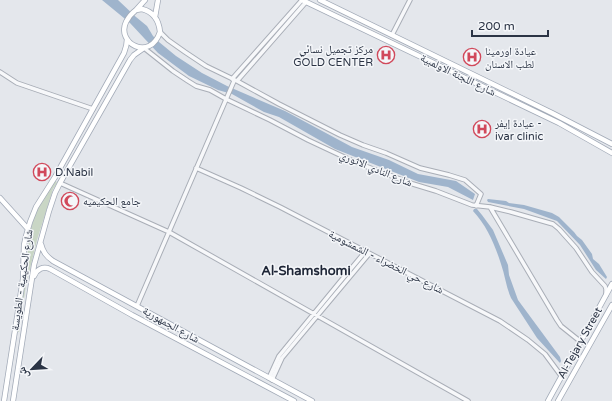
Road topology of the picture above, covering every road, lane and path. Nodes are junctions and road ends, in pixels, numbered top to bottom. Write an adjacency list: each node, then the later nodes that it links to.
1 (145, 0): 6 (main road)
2 (158, 0): 7 (main road)
3 (320, 0): 8 (main road, شارع اللجنة الاولمبية)
4 (410, 0): 13 (street)
5 (303, 1): 10 (main road, شارع اللجنة الاولمبية); 17 (street)
6 (134, 11): 7 (main road); 14 (main road)
7 (155, 17): 11 (main road)
8 (370, 24): 9 (main road, شارع اللجنة الاولمبية); 10 (main road)
9 (378, 28): 12 (main road); 13 (main road, شارع اللجنة الاولمبية)
10 (366, 31): 12 (main road, شارع اللجنة الاولمبية)
11 (160, 34): 15 (main road); 17 (street)
12 (375, 35): 22 (main road, شارع اللجنة الاولمبية)
13 (392, 35): 20 (main road, شارع اللجنة الاولمبية)
14 (127, 38): 15 (main road); 19 (main road, شارع الحكيمية - الطويسة)
15 (146, 47): 18 (street, شارع النادي الاثوري); 23 (main road, شارع الحكيمية - الطويسة)
16 (0, 72): 19 (street)
17 (234, 81): 18 (street); 29 (street)
18 (226, 99): 26 (street); 29 (street, شارع النادي الاثوري)
19 (93, 109): 21 (main road, شارع الحكيمية - الطويسة)
20 (612, 144)
21 (70, 150): 23 (main road); 24 (main road, شارع الحكيمية - الطويسة)
22 (612, 153)
23 (77, 154): 25 (main road, شارع الحكيمية - الطويسة)
24 (66, 158): 25 (main road); 31 (main road, شارع الحكيمية - الطويسة)
25 (72, 161): 27 (main road, شارع الحكيمية - الطويسة)
26 (196, 168): 32 (street); 34 (street, شارع حي الخضراء - الشمشومية)
27 (60, 183): 32 (street); 33 (main road, شارع الحكيمية - الطويسة)
28 (0, 198): 31 (main road)
29 (476, 206): 30 (street, شارع النادي الاثوري)
30 (490, 208): 38 (street, شارع النادي الاثوري); 44 (street)
31 (28, 228): 45 (main road, شارع الحكيمية - الطويسة)
32 (169, 232): 42 (street); 43 (street)
33 (41, 240): 35 (main road, شارع الجمهورية); 37 (main road, شارع الحكيمية - الطويسة)
34 (367, 253): 43 (street); 47 (street, شارع حي الخضراء - الشمشومية)
35 (53, 261): 36 (main road); 42 (main road, شارع الجمهورية)
36 (50, 269): 37 (main road); 51 (main road, شارع الجمهورية)
37 (31, 281): 46 (main road, شارع الحكيمية - الطويسة)
38 (602, 283): 39 (street); 40 (street)
39 (612, 283): 40 (main road, Al-Tejary Street)
40 (606, 296): 44 (main road, Al-Tejary Street)
41 (612, 305): 55 (main road, Al-Tejary Street)
42 (137, 306): 48 (main road, شارع الجمهورية)
43 (315, 315): 48 (street); 53 (street)
44 (581, 342): 47 (main road, Al-Tejary Street)
45 (12, 354): 46 (main road); 49 (main road, شارع الحكيمية - الطويسة)
46 (20, 355): 50 (main road, شارع الحكيمية - الطويسة)
47 (562, 377): 54 (main road, Al-Tejary Street)
48 (271, 379): 52 (main road, شارع الجمهورية)
49 (4, 401)
50 (13, 401)
51 (294, 401)
52 (312, 401)
53 (468, 401)
54 (548, 401)
55 (558, 401)

